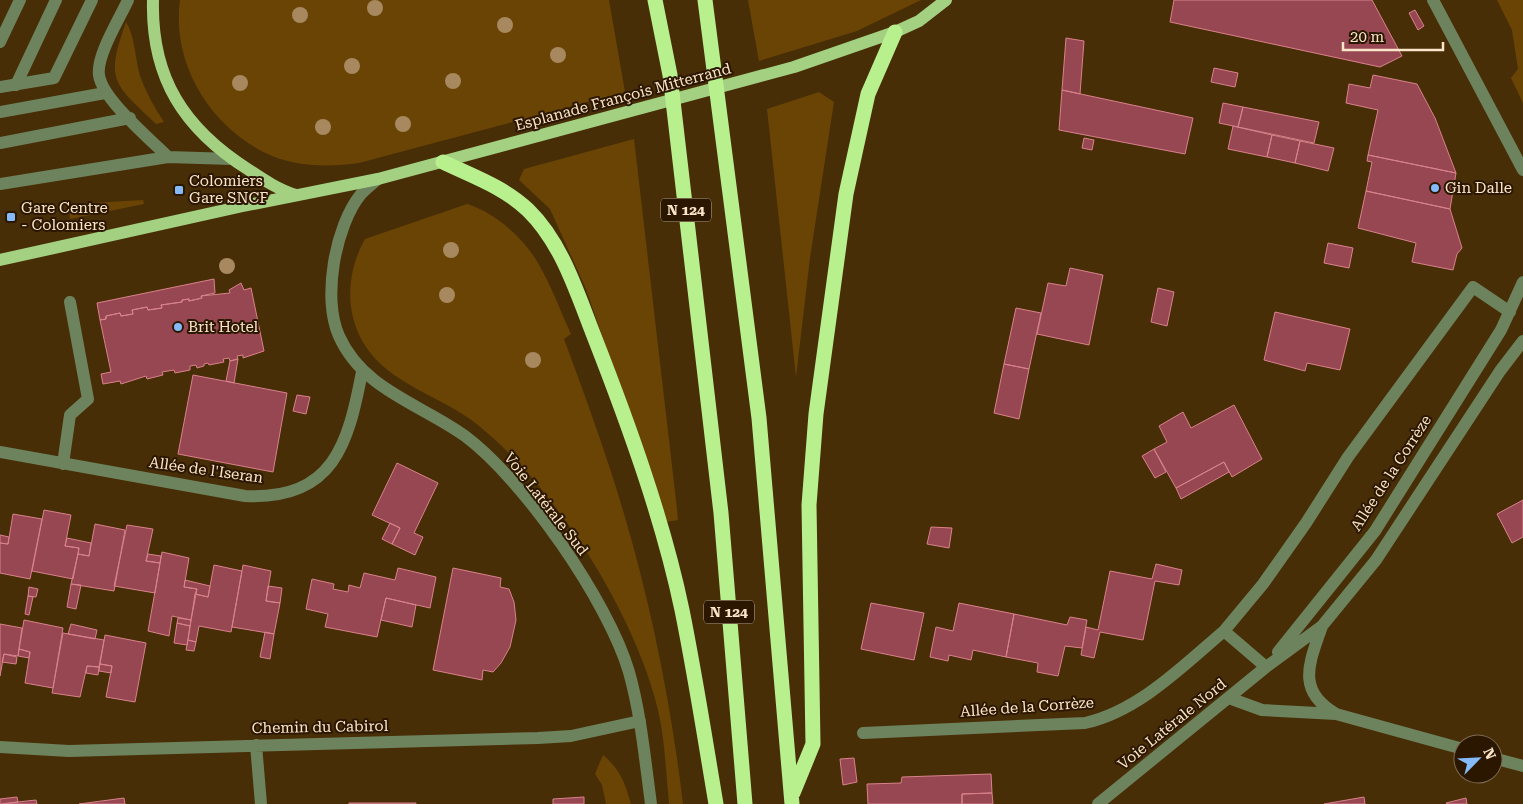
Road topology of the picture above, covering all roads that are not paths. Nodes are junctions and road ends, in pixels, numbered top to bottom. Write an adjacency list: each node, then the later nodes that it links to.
1 (20, 0): 11 (street)
2 (56, 0): 12 (street)
3 (92, 0): 12 (street)
4 (128, 0): 14 (street)
5 (153, 0): 19 (main road)
6 (655, 0): 49 (highway, N 124)
7 (705, 0): 45 (highway, N 124)
8 (946, 0): 10 (main road, Esplanade François Mitterrand)
9 (1433, 0): 21 (street)
10 (895, 32): 20 (main road, Esplanade François Mitterrand); 45 (highway)
11 (0, 42)
12 (16, 85): 13 (street)
13 (0, 87)
14 (105, 93): 15 (street); 16 (street)
15 (0, 112)
16 (130, 118): 17 (street); 18 (street)
17 (0, 143)
18 (168, 157): 19 (street); 23 (street)
19 (232, 159): 24 (main road)
20 (443, 162): 22 (main road, Esplanade François Mitterrand); 48 (highway)
21 (1523, 170)
22 (378, 179): 24 (main road, Esplanade François Mitterrand); 30 (street, Voie Latérale Sud)
23 (0, 184)
24 (296, 195): 25 (main road, Esplanade François Mitterrand)
25 (0, 260)
26 (1523, 282): 28 (street, Allée de la Corrèze)
27 (70, 302): 32 (street)
28 (1510, 312): 34 (street, Allée de la Corrèze); 35 (street, Allée de la Corrèze)
29 (1523, 341): 33 (street)
30 (362, 372): 32 (street, Allée de l'Iseran); 38 (street, Voie Latérale Sud)
31 (0, 452): 32 (street, Allée de l'Iseran)
32 (63, 464)
33 (1322, 626): 35 (street); 37 (street)
34 (1224, 631): 35 (street); 39 (street, Allée de la Corrèze)
35 (1266, 667): 36 (street, Voie Latérale Nord)
36 (1229, 698): 37 (street); 50 (street, Voie Latérale Nord)
37 (1336, 714): 42 (street)
38 (640, 721): 40 (street, Chemin du Cabirol); 47 (street, Voie Latérale Sud)
39 (863, 733)
40 (256, 745): 41 (street, Chemin du Cabirol); 46 (street)
41 (0, 746)
42 (1453, 746)
43 (1503, 761): 44 (street)
44 (1523, 766)
45 (792, 801)
46 (261, 804)
47 (651, 804)
48 (716, 804)
49 (745, 804)
50 (1098, 804)

